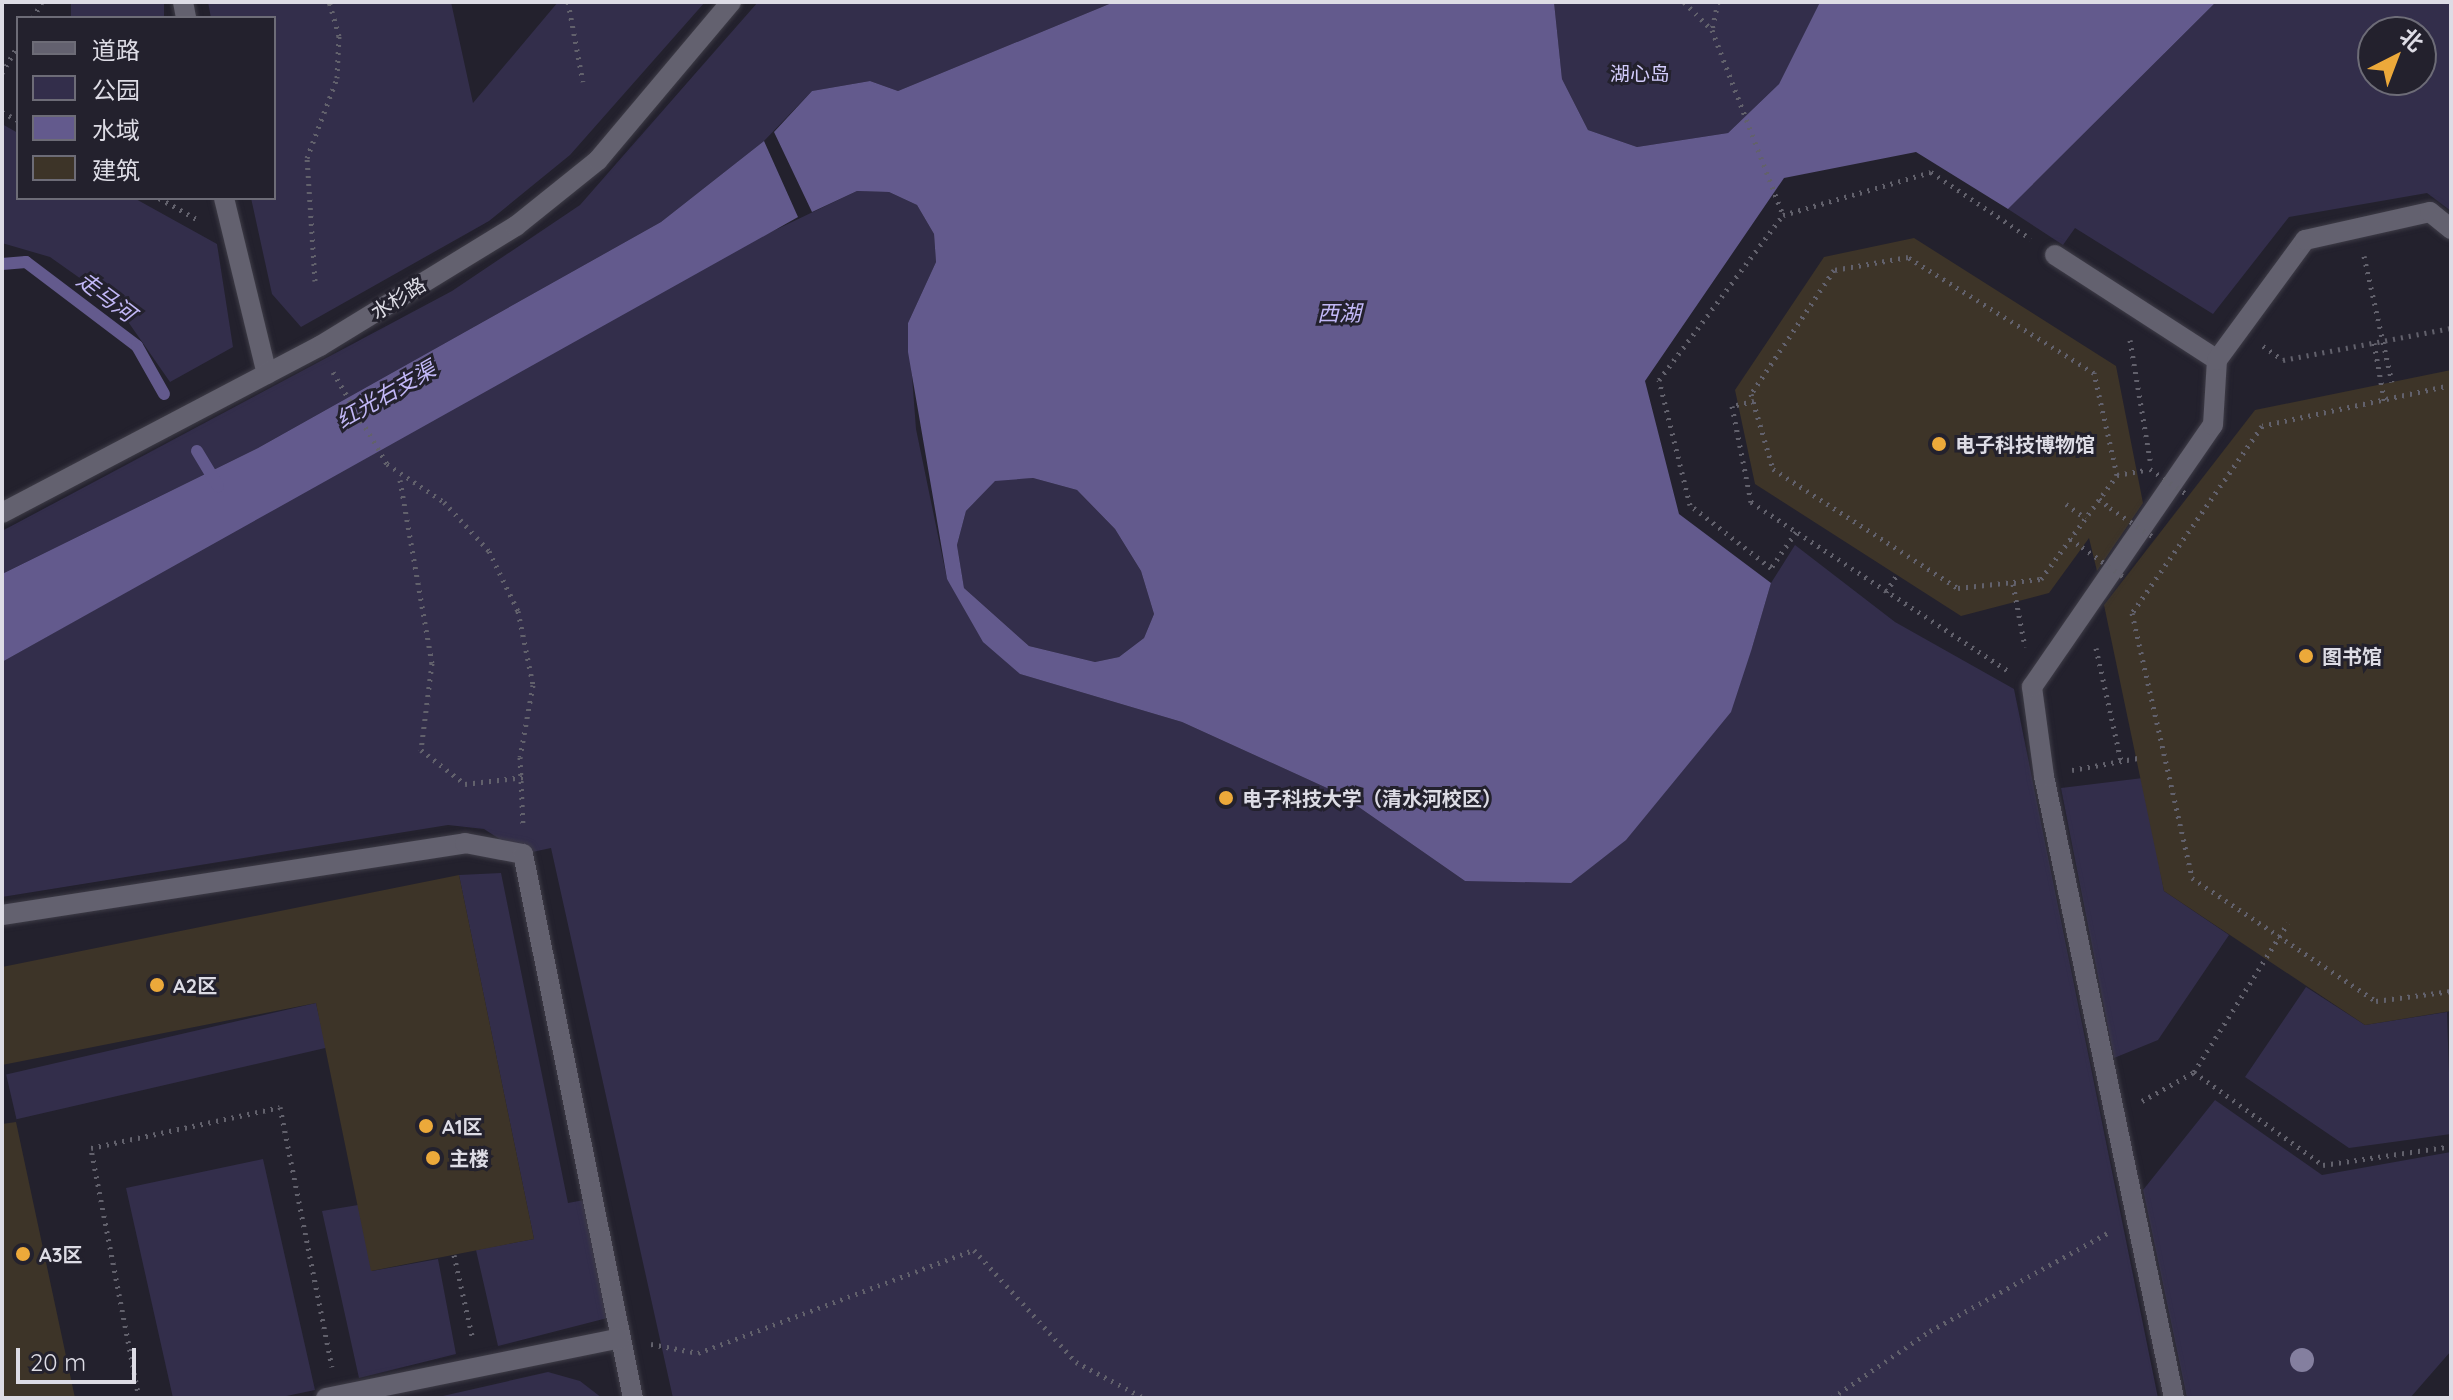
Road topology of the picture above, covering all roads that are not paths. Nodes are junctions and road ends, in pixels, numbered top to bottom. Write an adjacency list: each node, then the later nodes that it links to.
1 (731, 2): 6 (street, 水杉路)
2 (224, 200): 6 (street)
3 (2451, 229): 5 (street)
4 (2055, 255): 5 (street)
5 (2217, 360): 12 (street)
6 (267, 374): 7 (street, 水杉路)
7 (2, 513)
8 (2, 915): 9 (street)
9 (620, 1338): 10 (street); 11 (street)
10 (332, 1397)
11 (633, 1398)
12 (2174, 1398)

